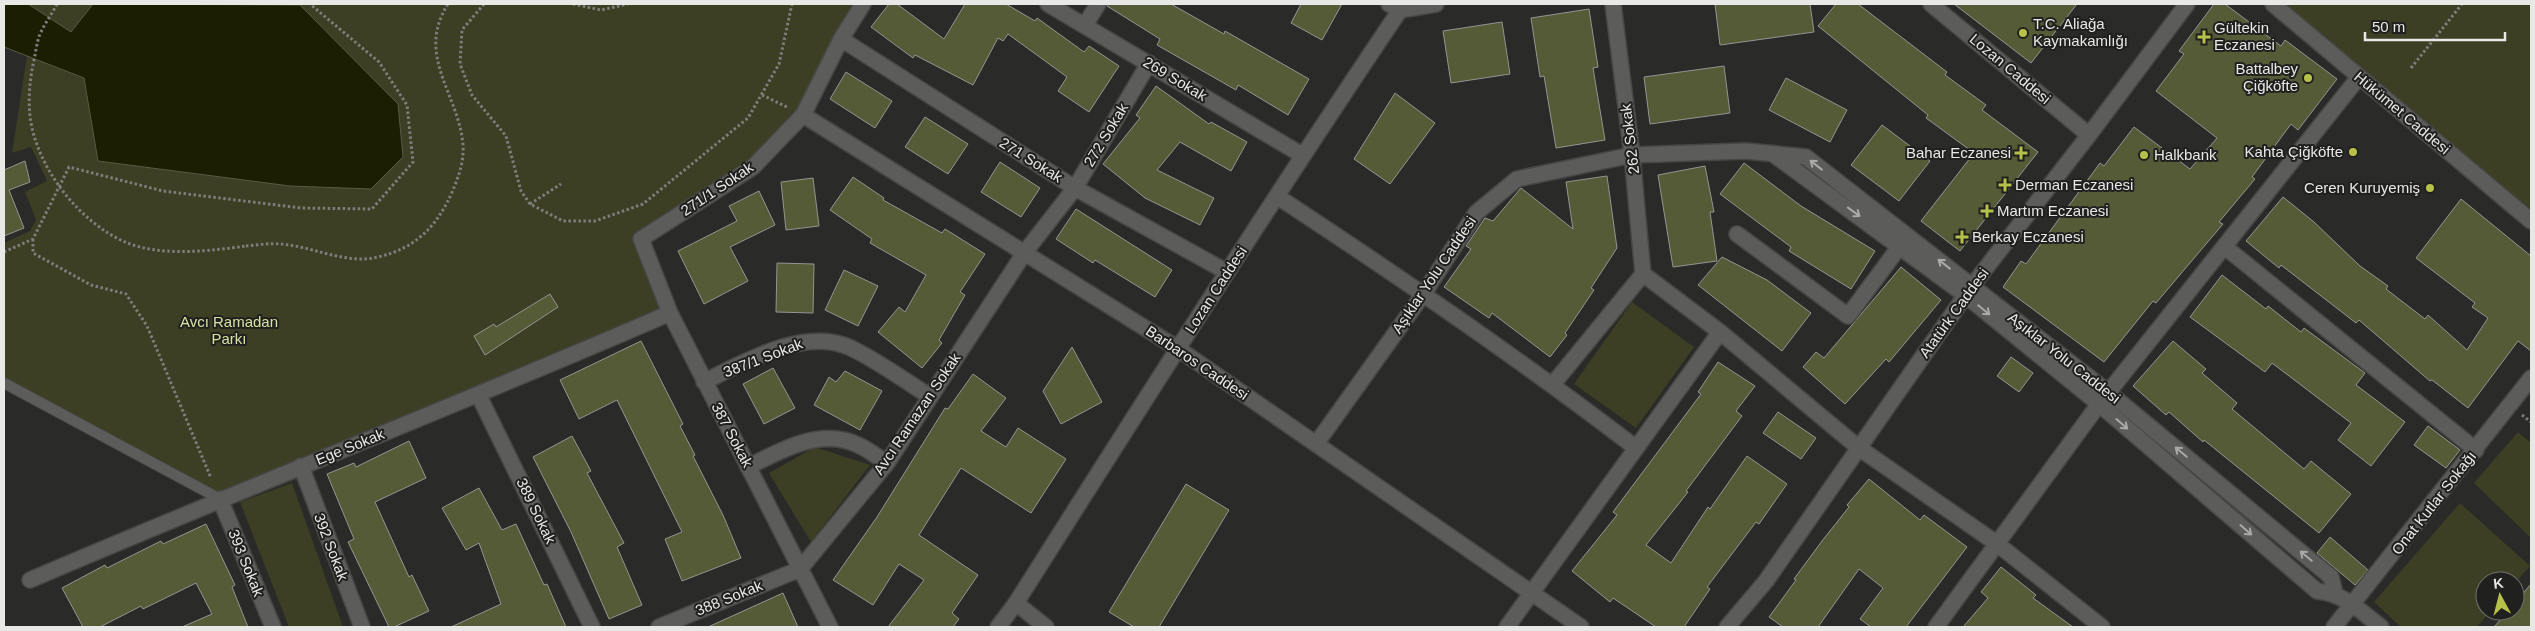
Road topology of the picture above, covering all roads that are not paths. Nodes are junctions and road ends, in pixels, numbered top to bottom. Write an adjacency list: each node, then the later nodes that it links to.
1 (863, 4): 11 (street, 271/1 Sokak)
2 (1048, 4): 10 (street, 269 Sokak)
3 (1098, 4): 10 (street)
4 (1436, 4): 9 (street, Lozan Caddesi)
5 (1614, 4): 17 (street, 262 Sokak)
6 (1931, 4): 15 (street, Lozan Caddesi)
7 (2187, 4): 15 (street, Atatürk Caddesi)
8 (2273, 4): 13 (street, Hükümet Caddesi)
9 (1394, 7): 18 (street, Lozan Caddesi)
10 (1085, 25): 12 (street, 269 Sokak)
11 (841, 39): 14 (street, 271/1 Sokak); 19 (street, 271 Sokak)
12 (1149, 63): 18 (street, 269 Sokak); 19 (street, 272 Sokak)
13 (2359, 78): 21 (street, Hükümet Caddesi); 25 (street)
14 (803, 115): 23 (street, 271/1 Sokak); 26 (street, Barbaros Caddesi)
15 (2089, 135): 29 (street, Atatürk Caddesi)
16 (1772, 153): 17 (street, Aşıklar Yolu Caddesi); 24 (street, Aşıklar Yolu Caddesi, one-way to 24); 29 (street, Aşıklar Yolu Caddesi, one-way to 16)
17 (1632, 154): 28 (street, 262 Sokak); 30 (street, Aşıklar Yolu Caddesi)
18 (1302, 155): 20 (street, Lozan Caddesi)
19 (1075, 188): 26 (street, 272 Sokak); 27 (street, 271 Sokak)
20 (1278, 197): 27 (street, Lozan Caddesi); 30 (street)
21 (2531, 222)
22 (1737, 234): 24 (street)
23 (641, 239): 31 (street, 387 Sokak)
24 (1900, 246): 29 (street, Aşıklar Yolu Caddesi)
25 (2225, 248): 40 (street); 44 (street)
26 (1026, 252): 33 (street, Barbaros Caddesi); 39 (street, Avcı Ramazan Sokak)
27 (1227, 272): 33 (street, Lozan Caddesi)
28 (1644, 274): 32 (street); 37 (street)
29 (1968, 290): 40 (street, Aşıklar Yolu Caddesi); 43 (street, Atatürk Caddesi)
30 (1424, 293): 37 (street); 41 (street, Aşıklar Yolu Caddesi)
31 (670, 313): 35 (street, 387 Sokak); 38 (street, Ege Sokak)
32 (1720, 332): 42 (street); 43 (street)
33 (1177, 348): 41 (street, Barbaros Caddesi); 53 (street, Lozan Caddesi)
34 (2531, 378): 44 (street, Onat Kutlar Sokağı)
35 (704, 382): 39 (street, 387/1 Sokak); 47 (street, 387 Sokak)
36 (4, 383): 48 (lane)
37 (1553, 384): 42 (street)
38 (479, 396): 46 (street, Ege Sokak); 57 (street, 389 Sokak)
39 (929, 396): 45 (street, Avcı Ramazan Sokak)
40 (2104, 398): 49 (street); 54 (street, Aşıklar Yolu Caddesi)
41 (1316, 444): 52 (street, Barbaros Caddesi)
42 (1636, 448): 52 (street)
43 (1859, 448): 49 (street); 64 (street, Atatürk Caddesi)
44 (2476, 450): 54 (street, Onat Kutlar Sokağı)
45 (887, 463): 47 (street); 50 (street, Avcı Ramazan Sokak)
46 (301, 466): 48 (street, Ege Sokak); 56 (street, 392 Sokak)
47 (748, 467): 50 (street, 387 Sokak)
48 (220, 499): 51 (street, Ege Sokak); 55 (street, 393 Sokak)
49 (1996, 543): 65 (street); 66 (street)
50 (800, 569): 58 (street, 388 Sokak); 59 (street, 387 Sokak)
51 (30, 580)
52 (1531, 594): 62 (street); 63 (street, Barbaros Caddesi)
53 (1016, 603): 60 (street, Lozan Caddesi); 61 (street)
54 (2353, 604): 67 (street, Onat Kutlar Sokağı); 68 (street, Aşıklar Yolu Caddesi)
55 (273, 627)
56 (362, 627)
57 (592, 627)
58 (659, 627)
59 (830, 627)
60 (998, 627)
61 (1046, 627)
62 (1507, 627)
63 (1581, 627)
64 (1727, 627)
65 (1936, 627)
66 (2102, 627)
67 (2334, 627)
68 (2380, 627)

